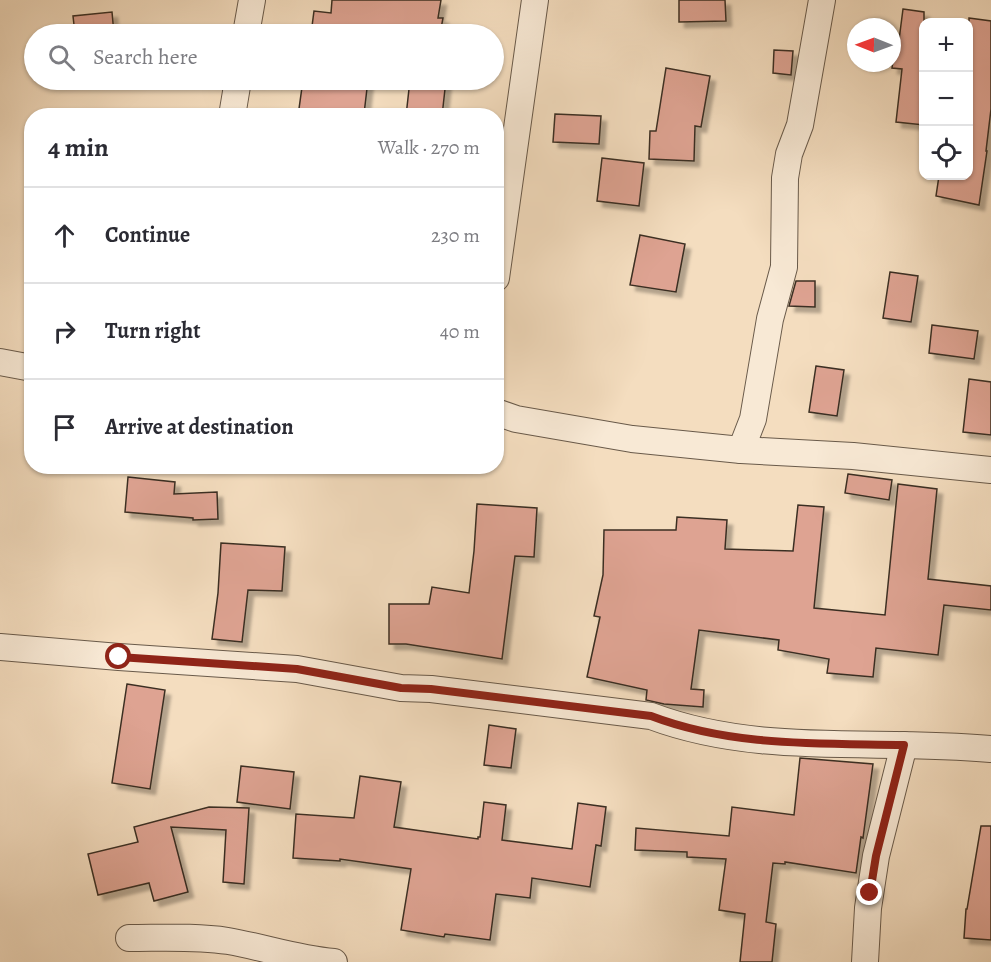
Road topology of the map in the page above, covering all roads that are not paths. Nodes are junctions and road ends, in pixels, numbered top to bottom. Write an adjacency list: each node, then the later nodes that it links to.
1 (252, 0): 4 (street)
2 (535, 0): 7 (street)
3 (822, 0): 11 (street)
4 (248, 24)
5 (236, 90): 6 (street)
6 (233, 108)
7 (504, 221)
8 (0, 362): 9 (street)
9 (24, 366)
10 (504, 414): 11 (street)
11 (741, 450): 12 (street)
12 (991, 471)
13 (0, 647): 14 (street)
14 (904, 745): 15 (street); 18 (street)
15 (991, 750)
16 (129, 938): 17 (street)
17 (333, 962)
18 (864, 962)

